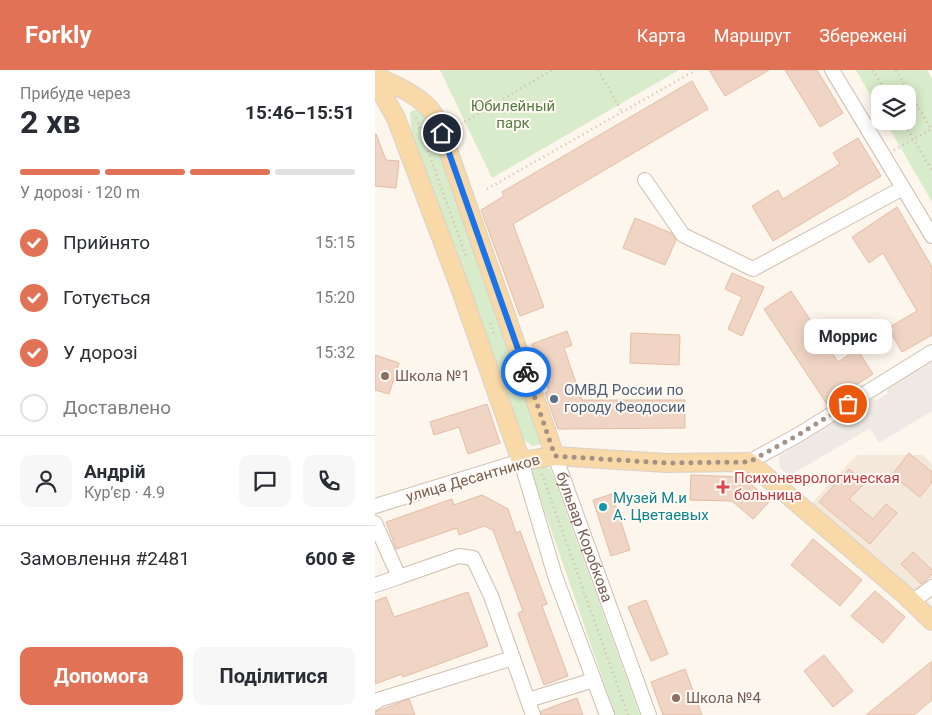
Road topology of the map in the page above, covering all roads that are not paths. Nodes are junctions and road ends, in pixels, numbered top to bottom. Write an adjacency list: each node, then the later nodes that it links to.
1 (832, 70): 5 (street)
2 (375, 76): 8 (main road, бульвар Коробкова)
3 (375, 81): 9 (main road)
4 (645, 180): 5 (street)
5 (903, 188): 6 (street)
6 (932, 236)
7 (932, 352): 10 (street, улица Десантников)
8 (555, 456): 9 (main road, улица Десантников); 10 (main road, улица Десантников); 24 (street, бульвар Коробкова)
9 (521, 461): 11 (street, улица Десантников); 19 (street)
10 (749, 462): 16 (main road)
11 (375, 506)
12 (375, 522): 13 (street)
13 (399, 577): 14 (street); 18 (street)
14 (375, 585)
15 (932, 587): 16 (street)
16 (912, 602): 17 (main road)
17 (932, 621)
18 (513, 658): 20 (street); 21 (street)
19 (594, 680): 20 (street); 23 (street)
20 (528, 700): 22 (street)
21 (375, 703)
22 (533, 715)
23 (607, 715)
24 (649, 715)

